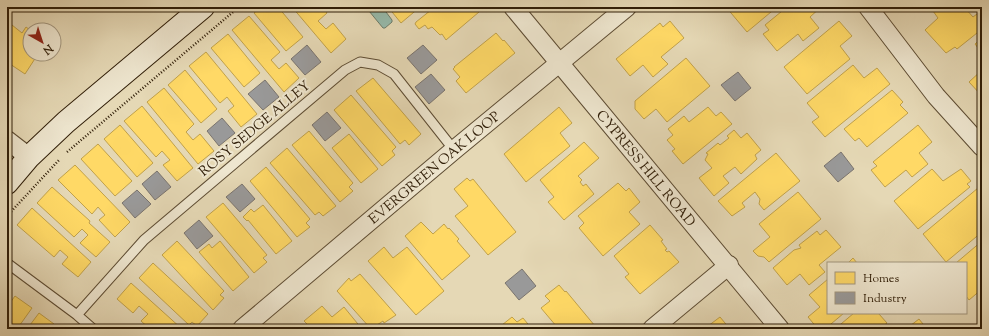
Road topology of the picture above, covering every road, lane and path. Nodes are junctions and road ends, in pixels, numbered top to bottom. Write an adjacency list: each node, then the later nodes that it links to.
1 (203, 7): 10 (street)
2 (239, 7): 12 (path)
3 (514, 7): 6 (street, CYPRESS HILL ROAD)
4 (627, 7): 6 (street, EVERGREEN OAK LOOP)
5 (868, 7): 8 (street)
6 (560, 63): 9 (street, EVERGREEN OAK LOOP); 14 (street, CYPRESS HILL ROAD)
7 (7, 140): 10 (street)
8 (982, 147)
9 (454, 150): 15 (lane, ROSY SEDGE ALLEY); 17 (street, EVERGREEN OAK LOOP)
10 (29, 157): 11 (street)
11 (7, 183)
12 (7, 216)
13 (7, 263): 15 (lane)
14 (729, 266): 18 (street); 19 (street, CYPRESS HILL ROAD)
15 (77, 315): 16 (lane)
16 (93, 329)
17 (242, 329)
18 (652, 329)
19 (780, 329)

